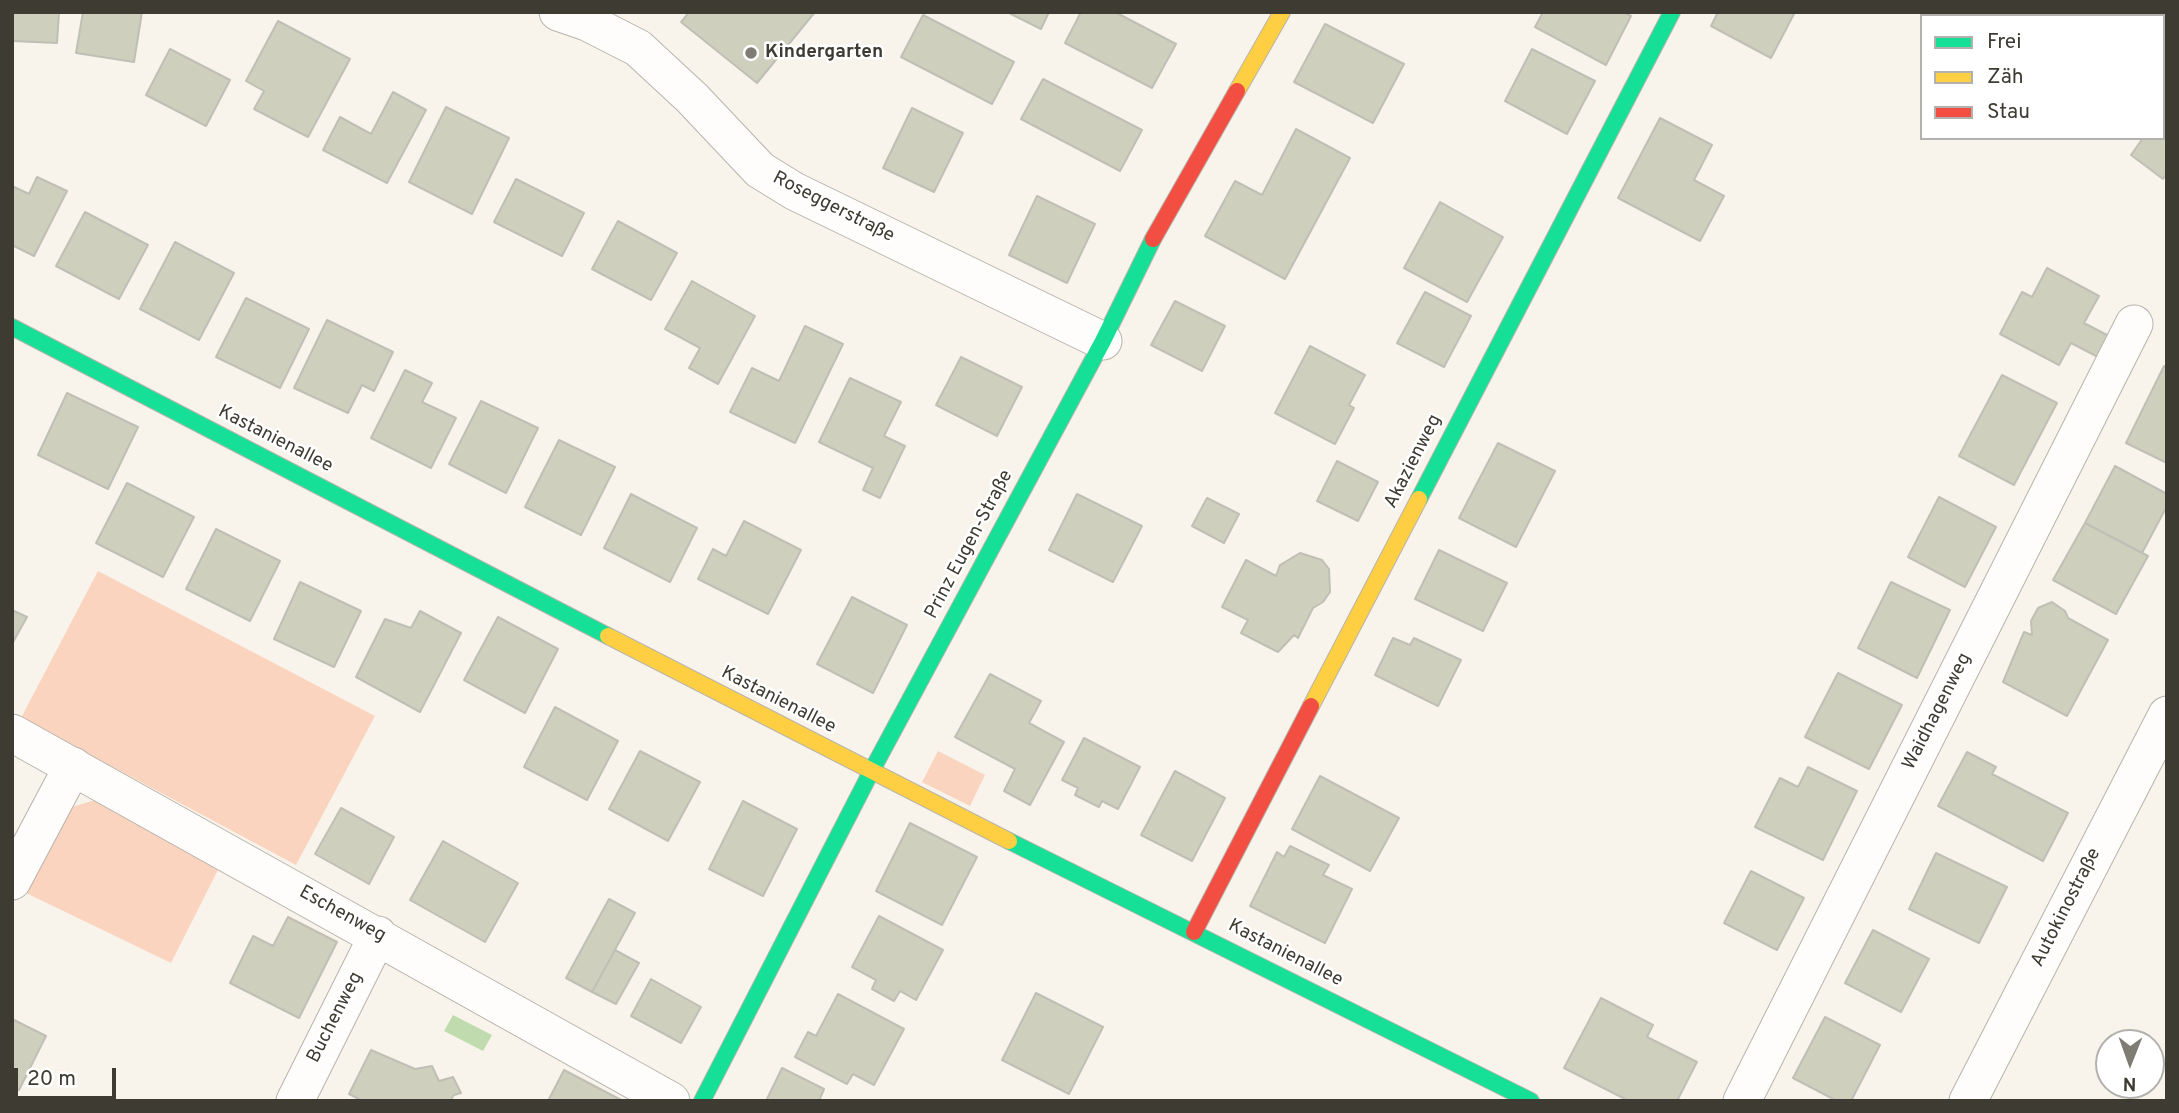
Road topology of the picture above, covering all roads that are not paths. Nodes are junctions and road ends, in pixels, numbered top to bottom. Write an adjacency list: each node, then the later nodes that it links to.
1 (558, 12): 6 (street, Roseggerstraße)
2 (1282, 12): 6 (street, Prinz Eugen-Straße)
3 (1672, 12): 12 (street, Akazienweg)
4 (2134, 324): 18 (street, Waidhagenweg)
5 (12, 327): 10 (street, Kastanienallee)
6 (1104, 341): 10 (street, Prinz Eugen-Straße)
7 (2167, 715): 19 (street, Autokinostraße)
8 (12, 733): 9 (street, Eschenweg)
9 (73, 766): 11 (street); 13 (street, Eschenweg)
10 (871, 772): 12 (street, Kastanienallee); 16 (street, Prinz Eugen-Straße)
11 (12, 881)
12 (1194, 932): 17 (street, Kastanienallee)
13 (378, 935): 14 (street, Buchenweg); 15 (street, Eschenweg)
14 (295, 1101)
15 (671, 1101)
16 (702, 1101)
17 (1531, 1101)
18 (1742, 1101)
19 (1968, 1101)

